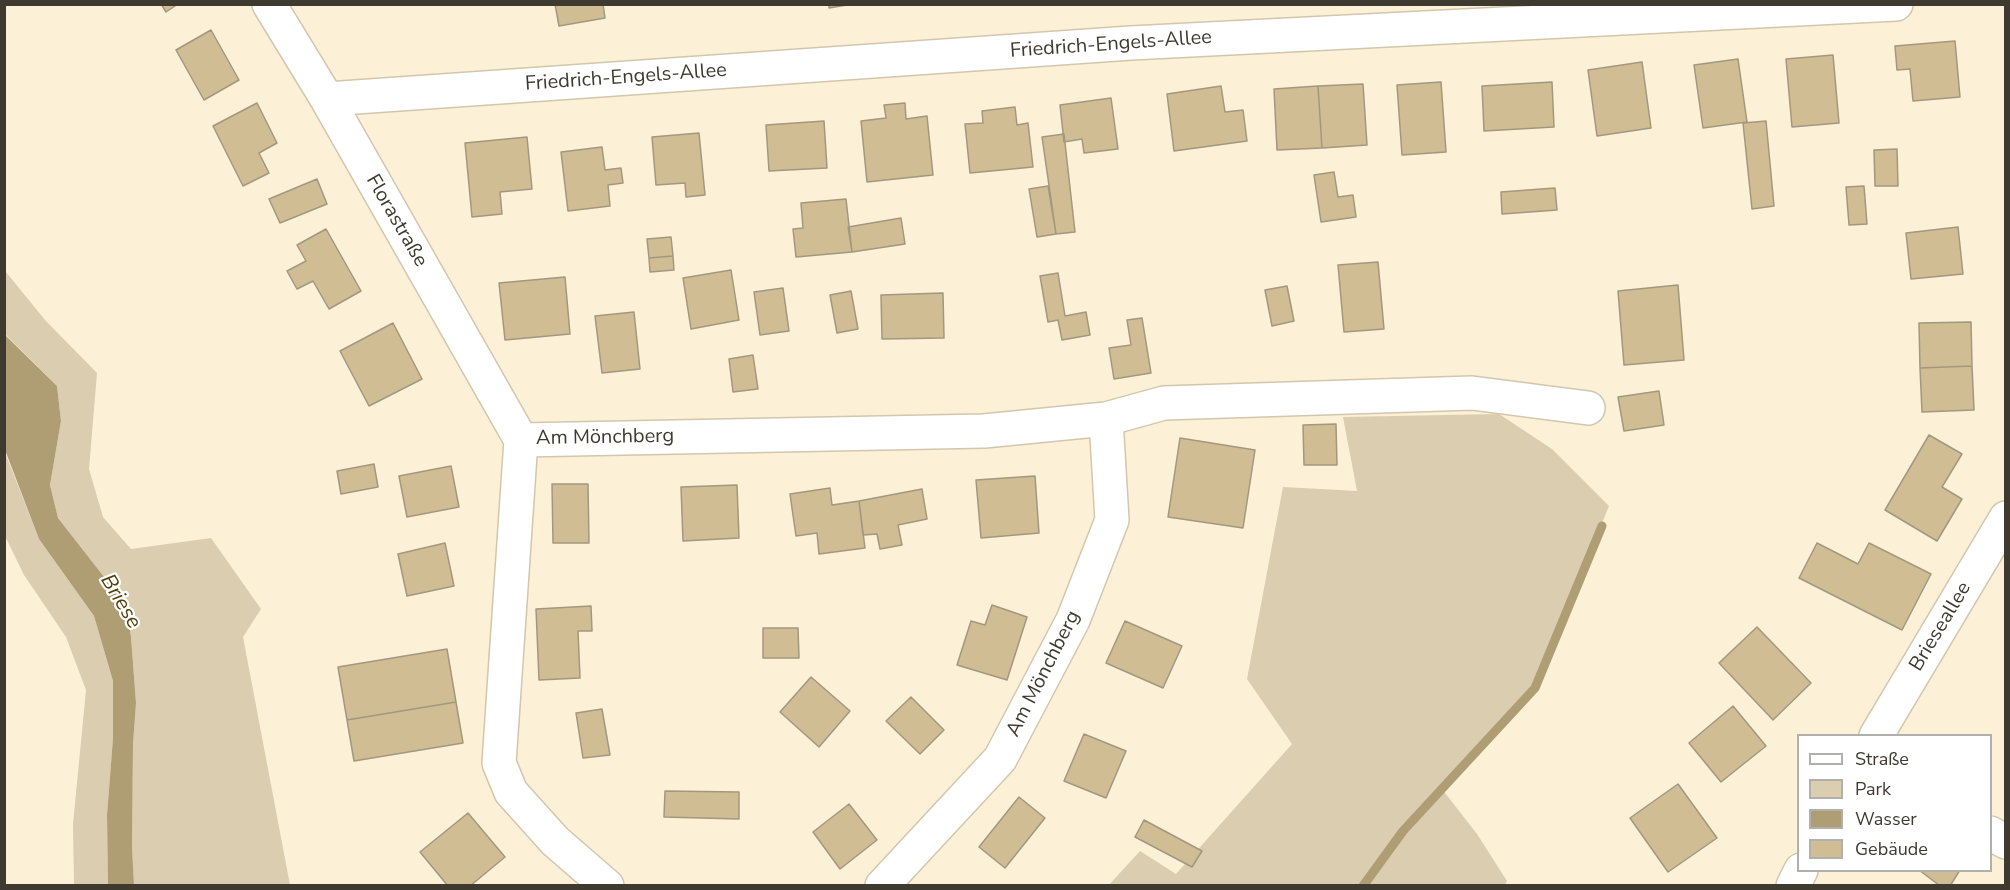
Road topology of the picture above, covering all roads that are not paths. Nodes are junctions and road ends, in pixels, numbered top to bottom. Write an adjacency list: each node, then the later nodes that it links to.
1 (269, 4): 3 (street, Florastraße)
2 (1896, 4): 3 (street, Friedrich-Engels-Allee)
3 (327, 99): 6 (street, Florastraße)
4 (1588, 408): 5 (street, Am Mönchberg)
5 (1106, 419): 6 (street, Am Mönchberg); 12 (street, Am Mönchberg)
6 (521, 440): 11 (street, Am Mönchberg)
7 (2006, 518): 8 (street, Brieseallee)
8 (1877, 734)
9 (1992, 834): 10 (street)
10 (2006, 842)
11 (607, 885)
12 (882, 885)

